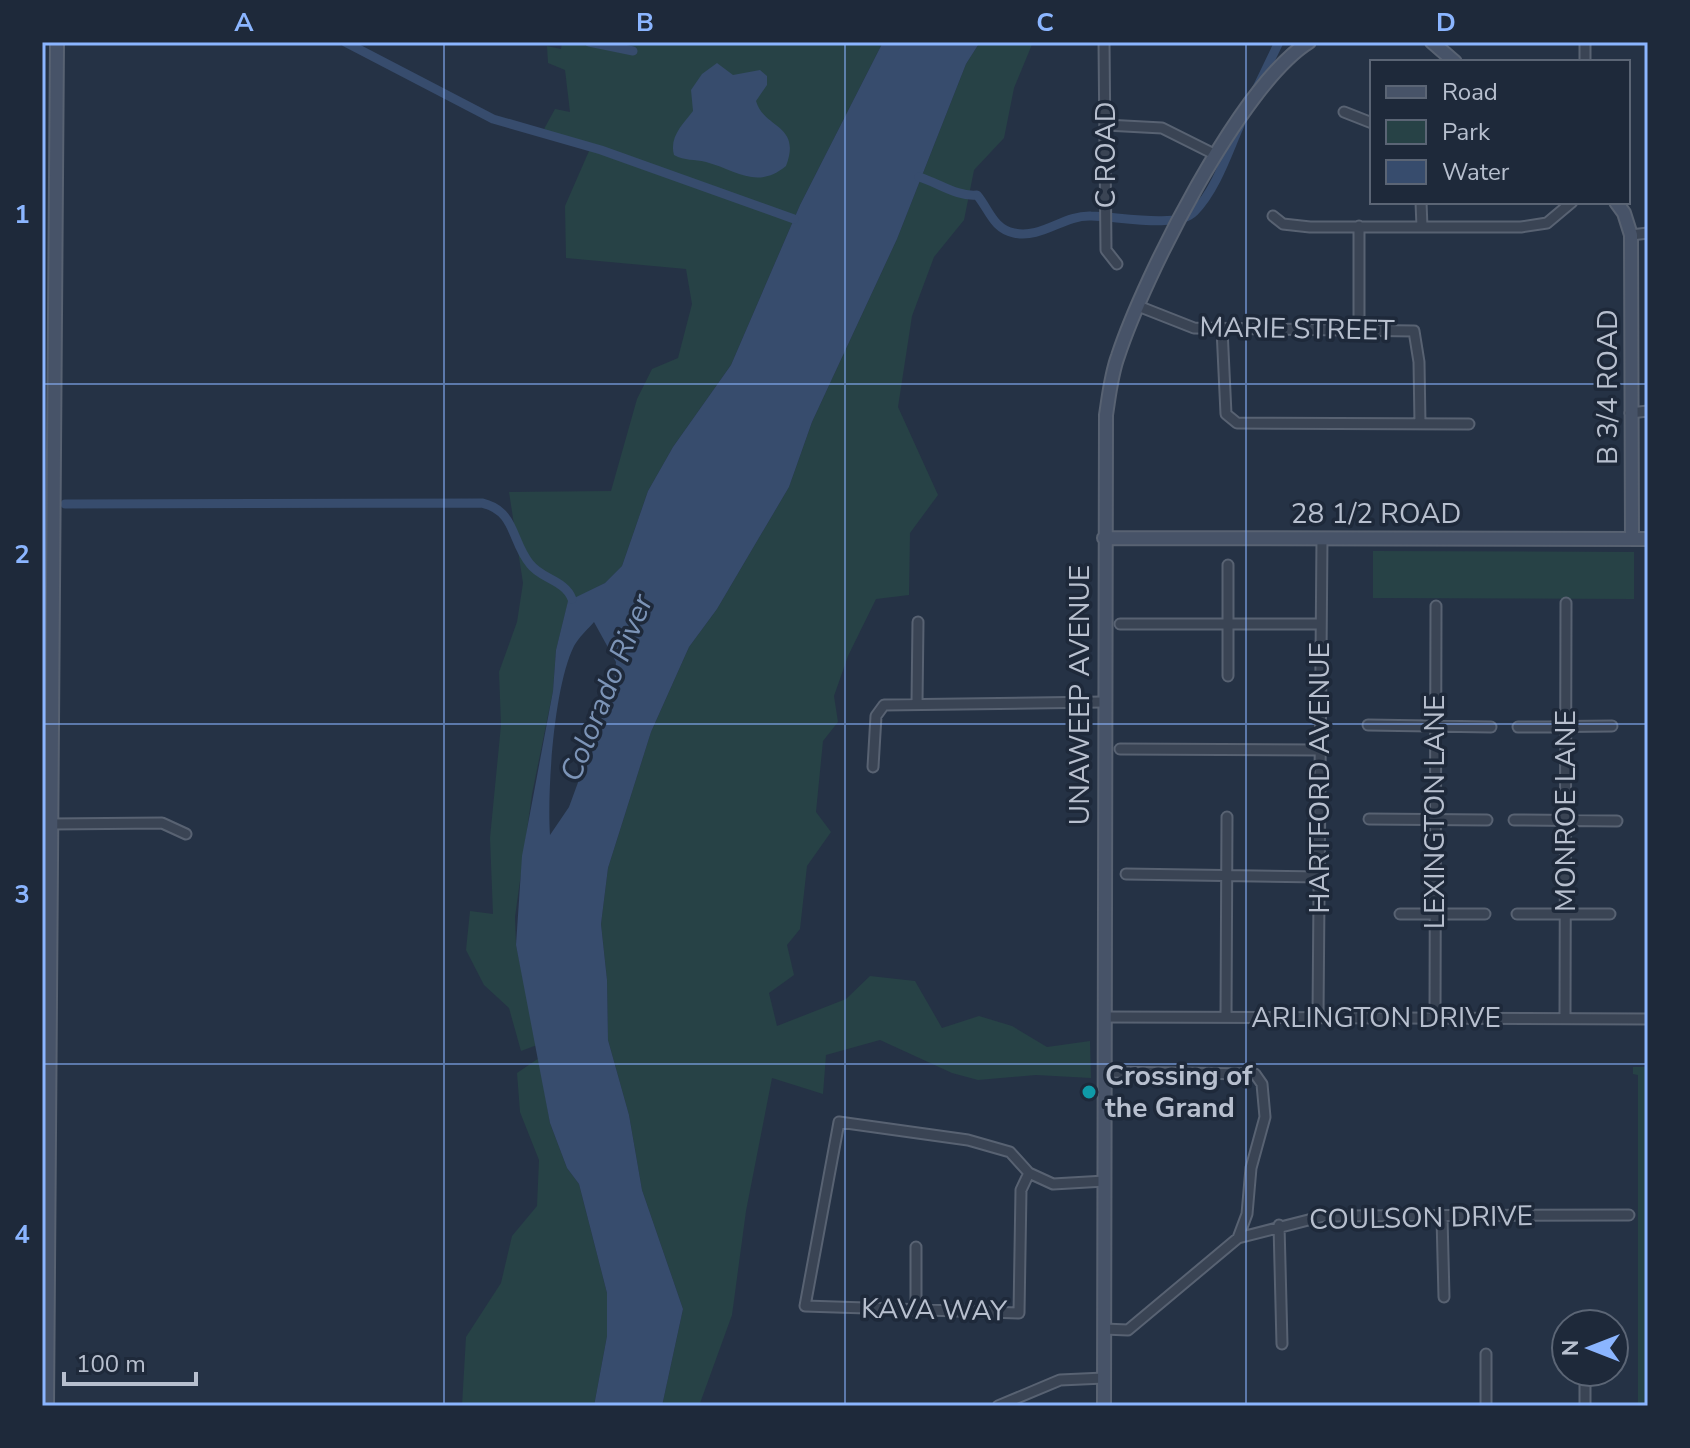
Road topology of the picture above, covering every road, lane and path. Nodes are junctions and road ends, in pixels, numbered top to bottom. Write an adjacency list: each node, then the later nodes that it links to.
1 (57, 42): 56 (street)
2 (1104, 42): 8 (street, C ROAD)
3 (1309, 42): 9 (street, UNAWEEP AVENUE)
4 (1432, 42): 5 (street)
5 (1453, 60)
6 (1344, 112): 7 (street)
7 (1370, 122)
8 (1106, 125): 9 (street); 18 (street, C ROAD)
9 (1216, 155): 19 (street, UNAWEEP AVENUE)
10 (1421, 204): 15 (street)
11 (1570, 204): 15 (street)
12 (1617, 204): 17 (street)
13 (1273, 216): 14 (street)
14 (1359, 226): 15 (street); 21 (street)
15 (1422, 227)
16 (1648, 233): 17 (street)
17 (1631, 235): 23 (street, B 3/4 ROAD)
18 (1117, 264)
19 (1138, 306): 20 (street, MARIE STREET); 26 (street, UNAWEEP AVENUE)
20 (1222, 329): 21 (street, MARIE STREET); 24 (street)
21 (1359, 329): 24 (street, MARIE STREET)
22 (1648, 411): 23 (street)
23 (1630, 413): 28 (street, B 3/4 ROAD)
24 (1420, 424): 25 (street)
25 (1469, 424)
26 (1104, 538): 27 (street, 28 1/2 ROAD); 38 (street, UNAWEEP AVENUE)
27 (1322, 538): 28 (street, 28 1/2 ROAD); 36 (street, HARTFORD AVENUE)
28 (1632, 539): 29 (street, 28 1/2 ROAD)
29 (1648, 539)
30 (1228, 565): 35 (street)
31 (1566, 603): 45 (street, MONROE LANE)
32 (1436, 606): 41 (street, LEXINGTON LANE)
33 (918, 622): 39 (street)
34 (1120, 624): 35 (street)
35 (1228, 624): 36 (street); 37 (street)
36 (1321, 624): 47 (street, HARTFORD AVENUE)
37 (1228, 676)
38 (1103, 702): 39 (street); 67 (street, UNAWEEP AVENUE)
39 (917, 703): 48 (street)
40 (1368, 725): 41 (street)
41 (1436, 726): 43 (street); 51 (street, LEXINGTON LANE)
42 (1612, 726): 45 (street)
43 (1491, 727)
44 (1518, 727): 45 (street)
45 (1566, 727): 54 (street, MONROE LANE)
46 (1120, 749): 47 (street)
47 (1320, 750): 60 (street, HARTFORD AVENUE)
48 (873, 767)
49 (1227, 817): 59 (street)
50 (1369, 819): 51 (street)
51 (1435, 820): 52 (street); 62 (street, LEXINGTON LANE)
52 (1487, 820)
53 (1514, 820): 54 (street)
54 (1565, 820): 55 (street); 65 (street, MONROE LANE)
55 (1617, 821)
56 (51, 824): 57 (street); 87 (street)
57 (186, 834)
58 (1126, 874): 59 (street)
59 (1226, 875): 60 (street); 68 (street)
60 (1320, 877): 69 (street, HARTFORD AVENUE)
61 (1400, 914): 62 (street)
62 (1435, 914): 63 (street); 70 (street, LEXINGTON LANE)
63 (1485, 914)
64 (1517, 914): 65 (street)
65 (1565, 914): 66 (street); 71 (street, MONROE LANE)
66 (1610, 914)
67 (1104, 1017): 68 (street, ARLINGTON DRIVE); 73 (street, UNAWEEP AVENUE)
68 (1226, 1017): 69 (street, ARLINGTON DRIVE)
69 (1318, 1017): 70 (street, ARLINGTON DRIVE)
70 (1435, 1018): 71 (street, ARLINGTON DRIVE)
71 (1565, 1018): 72 (street, ARLINGTON DRIVE)
72 (1648, 1019)
73 (1104, 1072): 75 (street, UNAWEEP AVENUE); 79 (street)
74 (1029, 1173): 75 (street); 82 (street, KAVA WAY); 82 (street, KAVA WAY)
75 (1105, 1181): 83 (street, UNAWEEP AVENUE)
76 (1629, 1215): 77 (street, COULSON DRIVE)
77 (1442, 1217): 78 (street, COULSON DRIVE); 81 (street)
78 (1279, 1225): 79 (street, COULSON DRIVE); 84 (street)
79 (1238, 1238): 83 (street, COULSON DRIVE)
80 (916, 1247): 82 (street)
81 (1444, 1297)
82 (916, 1312)
83 (1104, 1329): 86 (street, UNAWEEP AVENUE)
84 (1282, 1344)
85 (1486, 1354): 90 (street)
86 (1104, 1378): 88 (street); 89 (street, UNAWEEP AVENUE)
87 (47, 1406)
88 (998, 1406)
89 (1104, 1406)
90 (1486, 1406)

